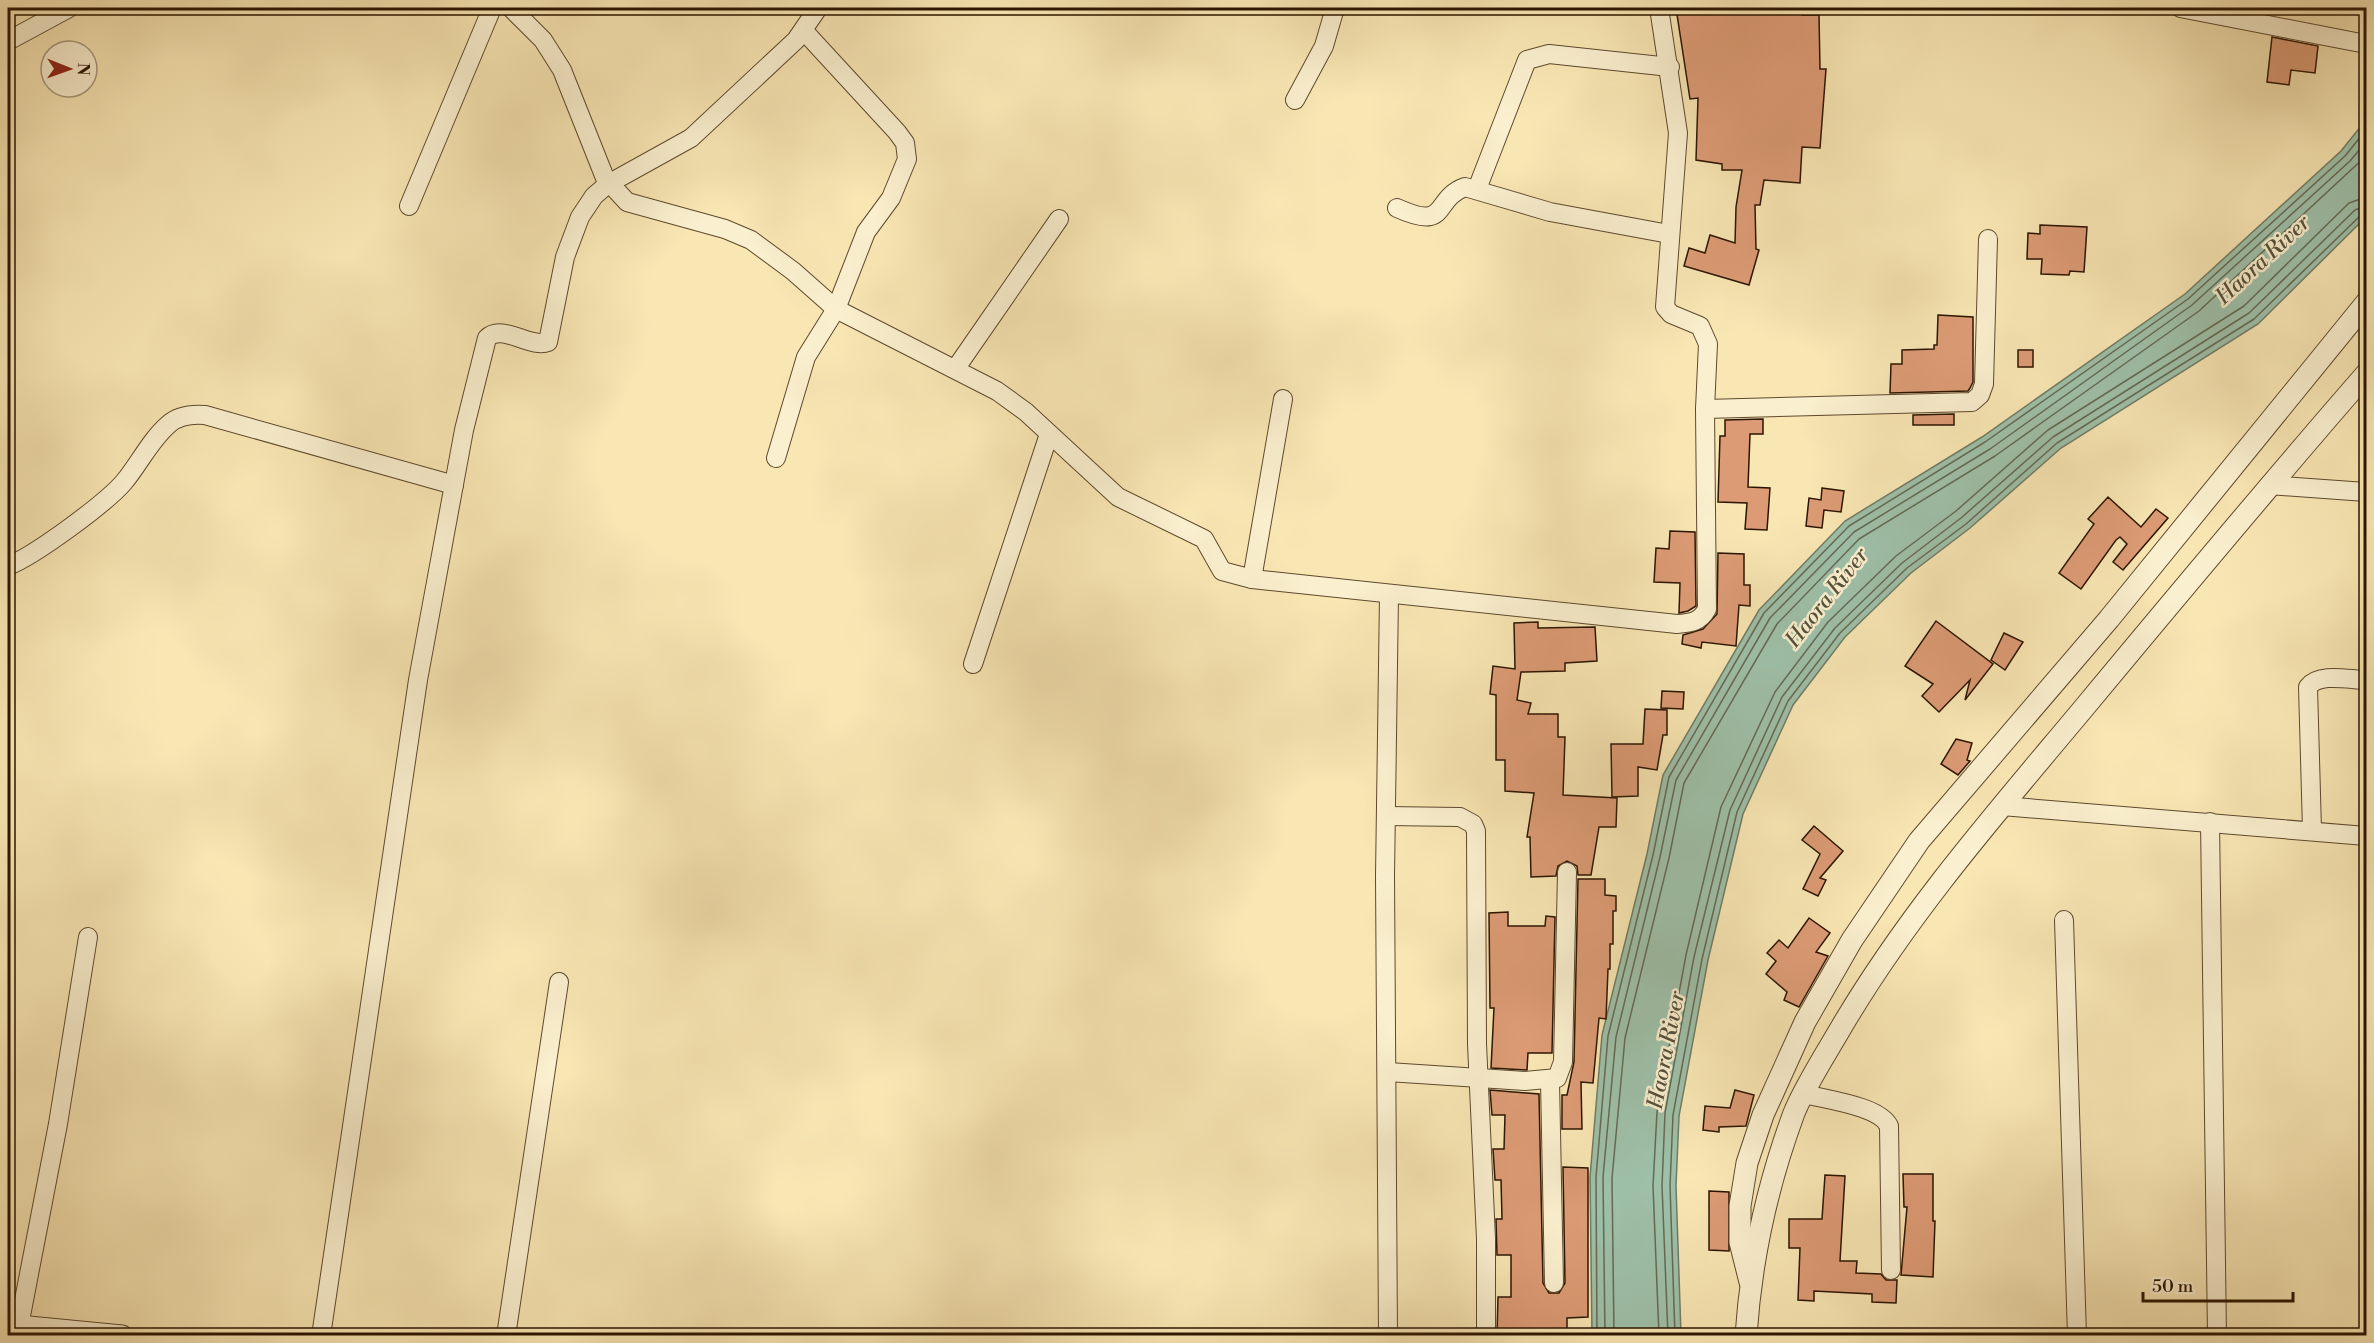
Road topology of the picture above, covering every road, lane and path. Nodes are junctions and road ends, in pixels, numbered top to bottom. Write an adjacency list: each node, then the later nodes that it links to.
1 (69, 8): 10 (street)
2 (492, 8): 16 (street)
3 (511, 8): 14 (street)
4 (818, 8): 9 (street)
5 (1335, 8): 13 (street)
6 (1659, 8): 12 (street)
7 (2180, 8): 8 (street)
8 (2199, 10): 11 (street)
9 (804, 31): 14 (street); 22 (street)
10 (8, 41)
11 (2367, 44)
12 (1670, 67): 15 (street); 19 (street)
13 (1295, 100)
14 (608, 184): 22 (street); 29 (street)
15 (1478, 189): 17 (street); 19 (street)
16 (409, 206)
17 (1397, 208)
18 (1059, 219): 23 (street)
19 (1669, 234): 26 (street)
20 (1988, 239): 26 (street)
21 (2367, 303): 51 (street)
22 (836, 309): 23 (street); 28 (street)
23 (956, 368): 27 (street)
24 (2367, 374): 30 (street)
25 (1283, 399): 33 (street)
26 (1705, 409): 34 (street)
27 (1049, 434): 33 (street); 35 (street)
28 (776, 458)
29 (454, 485): 32 (street); 55 (street)
30 (2269, 485): 31 (street); 37 (street)
31 (2367, 492)
32 (8, 566)
33 (1252, 579): 34 (street)
34 (1389, 594): 38 (street)
35 (973, 664)
36 (2367, 680): 40 (street)
37 (2002, 806): 39 (street); 49 (street)
38 (1386, 816): 46 (street); 47 (street)
39 (2210, 822): 40 (street); 61 (street)
40 (2312, 830): 41 (street)
41 (2367, 836)
42 (1567, 872): 48 (street)
43 (2064, 920): 60 (street)
44 (88, 937): 53 (street)
45 (559, 982): 56 (street)
46 (1388, 1072): 47 (street); 57 (street)
47 (1479, 1078): 48 (street); 58 (street)
48 (1550, 1081): 52 (street)
49 (1805, 1094): 50 (street); 51 (street)
50 (1891, 1270)
51 (1750, 1282): 59 (street)
52 (1554, 1283)
53 (13, 1325): 54 (street)
54 (122, 1335)
55 (321, 1335)
56 (506, 1335)
57 (1388, 1335)
58 (1486, 1335)
59 (1746, 1335)
60 (2077, 1335)
61 (2217, 1335)

